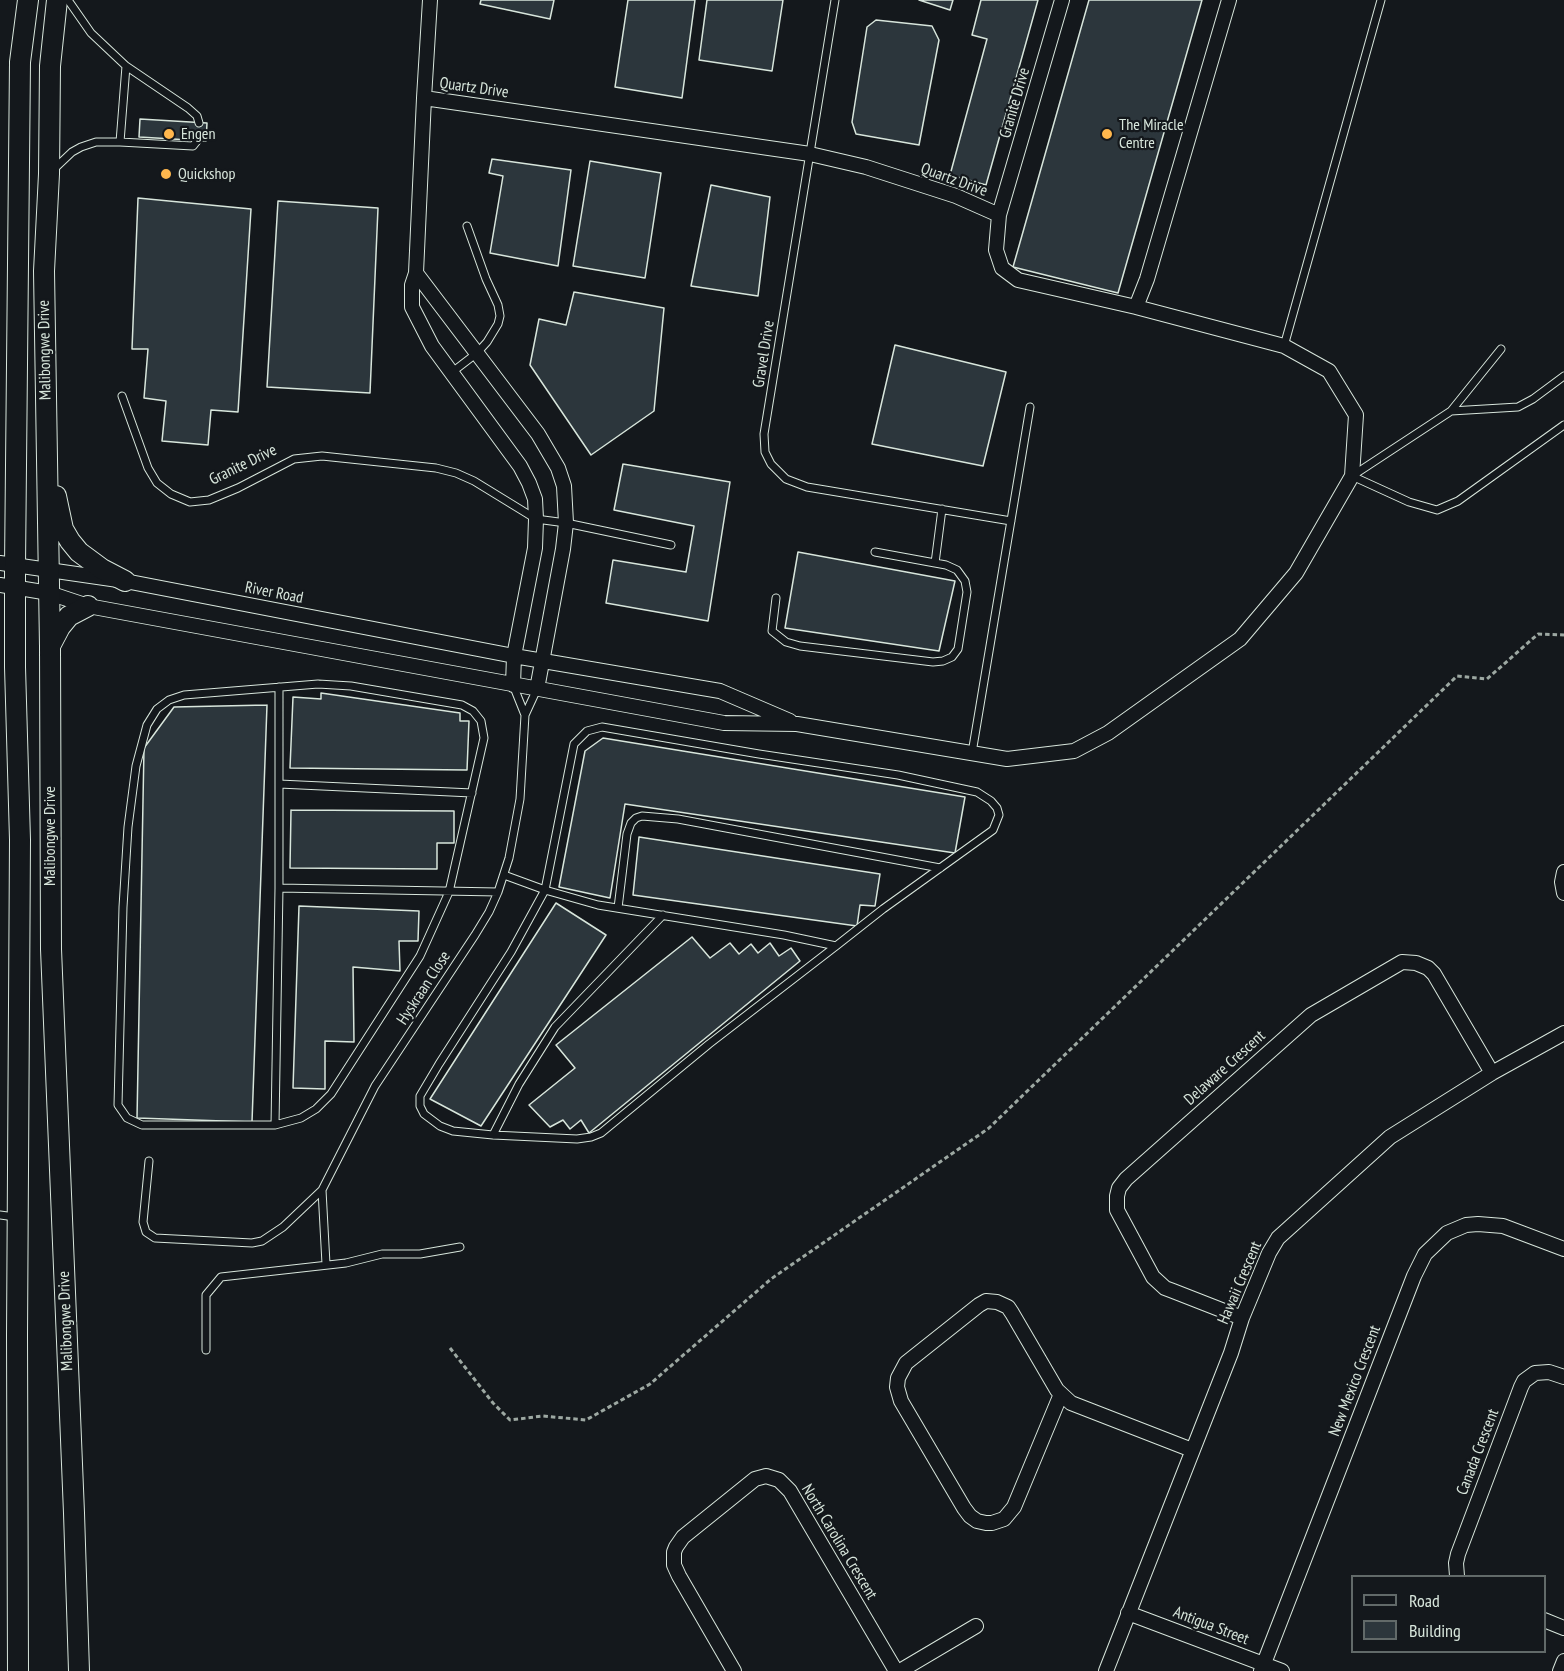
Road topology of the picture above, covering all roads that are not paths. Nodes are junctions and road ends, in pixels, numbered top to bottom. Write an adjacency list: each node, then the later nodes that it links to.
1 (28, 0): 30 (main road, Malibongwe Drive)
2 (57, 0): 15 (main road, Malibongwe Drive)
3 (68, 0): 9 (lane)
4 (430, 0): 10 (street)
5 (835, 0): 14 (lane, Gravel Drive)
6 (1062, 0): 16 (street, Granite Drive)
7 (1229, 0): 19 (street)
8 (1381, 0): 20 (lane)
9 (126, 66): 11 (lane); 13 (lane)
10 (424, 98): 14 (street, Quartz Drive); 18 (street)
11 (199, 123)
12 (197, 141): 13 (lane)
13 (120, 142): 15 (lane)
14 (810, 154): 16 (street, Quartz Drive); 33 (lane, Gravel Drive)
15 (49, 174): 29 (main road, Malibongwe Drive)
16 (999, 215): 19 (street, Quartz Drive)
17 (467, 226): 22 (lane)
18 (416, 273): 22 (street); 23 (street)
19 (1136, 307): 20 (street, Quartz Drive)
20 (1284, 346): 31 (street, Quartz Drive)
21 (1501, 349): 27 (lane)
22 (477, 353): 23 (lane); 36 (street)
23 (451, 373): 34 (street)
24 (1564, 376): 27 (lane)
25 (122, 396): 34 (lane, Granite Drive)
26 (1030, 406): 35 (lane)
27 (1451, 411): 31 (lane)
28 (1564, 424): 31 (lane)
29 (46, 455): 41 (main road, Malibongwe Drive); 42 (main road)
30 (16, 458): 32 (main road); 40 (main road, Malibongwe Drive)
31 (1352, 476): 57 (street)
32 (0, 502)
33 (942, 509): 35 (lane, Gravel Drive); 39 (lane)
34 (536, 519): 36 (lane, Granite Drive); 49 (street)
35 (1011, 521): 57 (lane)
36 (566, 523): 37 (lane, Granite Drive); 50 (street)
37 (671, 546)
38 (875, 552): 39 (lane)
39 (935, 563): 45 (lane)
40 (8, 564): 41 (street, River Road); 43 (main road, Malibongwe Drive)
41 (49, 570): 42 (street, River Road); 44 (main road, Malibongwe Drive)
42 (124, 581): 49 (street, River Road)
43 (8, 586): 44 (street); 51 (main road, Malibongwe Drive)
44 (49, 593): 46 (street); 48 (main road, Malibongwe Drive)
45 (776, 598)
46 (88, 606): 48 (main road); 52 (street)
47 (0, 623): 51 (main road)
48 (50, 647): 94 (main road, Malibongwe Drive)
49 (514, 656): 50 (street, River Road); 52 (street)
50 (541, 659): 54 (street); 56 (street, River Road)
51 (15, 667): 77 (main road, Malibongwe Drive)
52 (513, 685): 54 (street); 55 (lane)
53 (279, 687): 58 (lane); 59 (lane); 73 (lane)
54 (537, 689): 55 (lane); 56 (street)
55 (525, 715): 62 (lane, Hyskraan Close)
56 (797, 724): 57 (street)
57 (972, 753)
58 (279, 784): 59 (lane); 63 (lane)
59 (472, 793): 65 (lane)
60 (940, 868): 64 (lane); 68 (lane); 70 (lane)
61 (1564, 872): 67 (street)
62 (504, 875): 64 (lane); 66 (lane, Hyskraan Close)
63 (279, 888): 65 (lane); 73 (lane)
64 (545, 890): 68 (lane); 74 (lane)
65 (449, 892): 66 (lane); 73 (lane)
66 (498, 892): 76 (lane, Hyskraan Close)
67 (1564, 892)
68 (618, 908): 69 (lane)
69 (663, 915): 70 (lane); 74 (lane)
70 (836, 946): 74 (lane)
71 (1564, 1033): 72 (street, Hawaii Crescent)
72 (1492, 1073): 81 (street, Hawaii Crescent); 81 (street, Delaware Crescent)
73 (275, 1125)
74 (493, 1135)
75 (149, 1161): 76 (lane)
76 (322, 1190): 80 (lane)
77 (9, 1216): 93 (main road, Malibongwe Drive)
78 (460, 1247): 80 (lane)
79 (1564, 1250): 92 (street, New Mexico Crescent)
80 (326, 1264): 82 (lane)
81 (1242, 1318): 85 (street, Hawaii Crescent)
82 (206, 1350)
83 (1564, 1377): 86 (street, Canada Crescent)
84 (1061, 1394): 84 (street); 85 (street)
85 (1192, 1450): 87 (street, Hawaii Crescent)
86 (1457, 1575)
87 (1128, 1613): 92 (street, Antigua Street); 97 (street, Hawaii Crescent)
88 (1546, 1620): 90 (street)
89 (976, 1626): 96 (street)
90 (1564, 1628)
91 (1564, 1661): 99 (street)
92 (1262, 1667): 98 (street, Antigua Street)
93 (18, 1671)
94 (79, 1671)
95 (734, 1671): 96 (street, North Carolina Crescent)
96 (898, 1671)
97 (1106, 1671)
98 (1282, 1671)
99 (1560, 1671)

